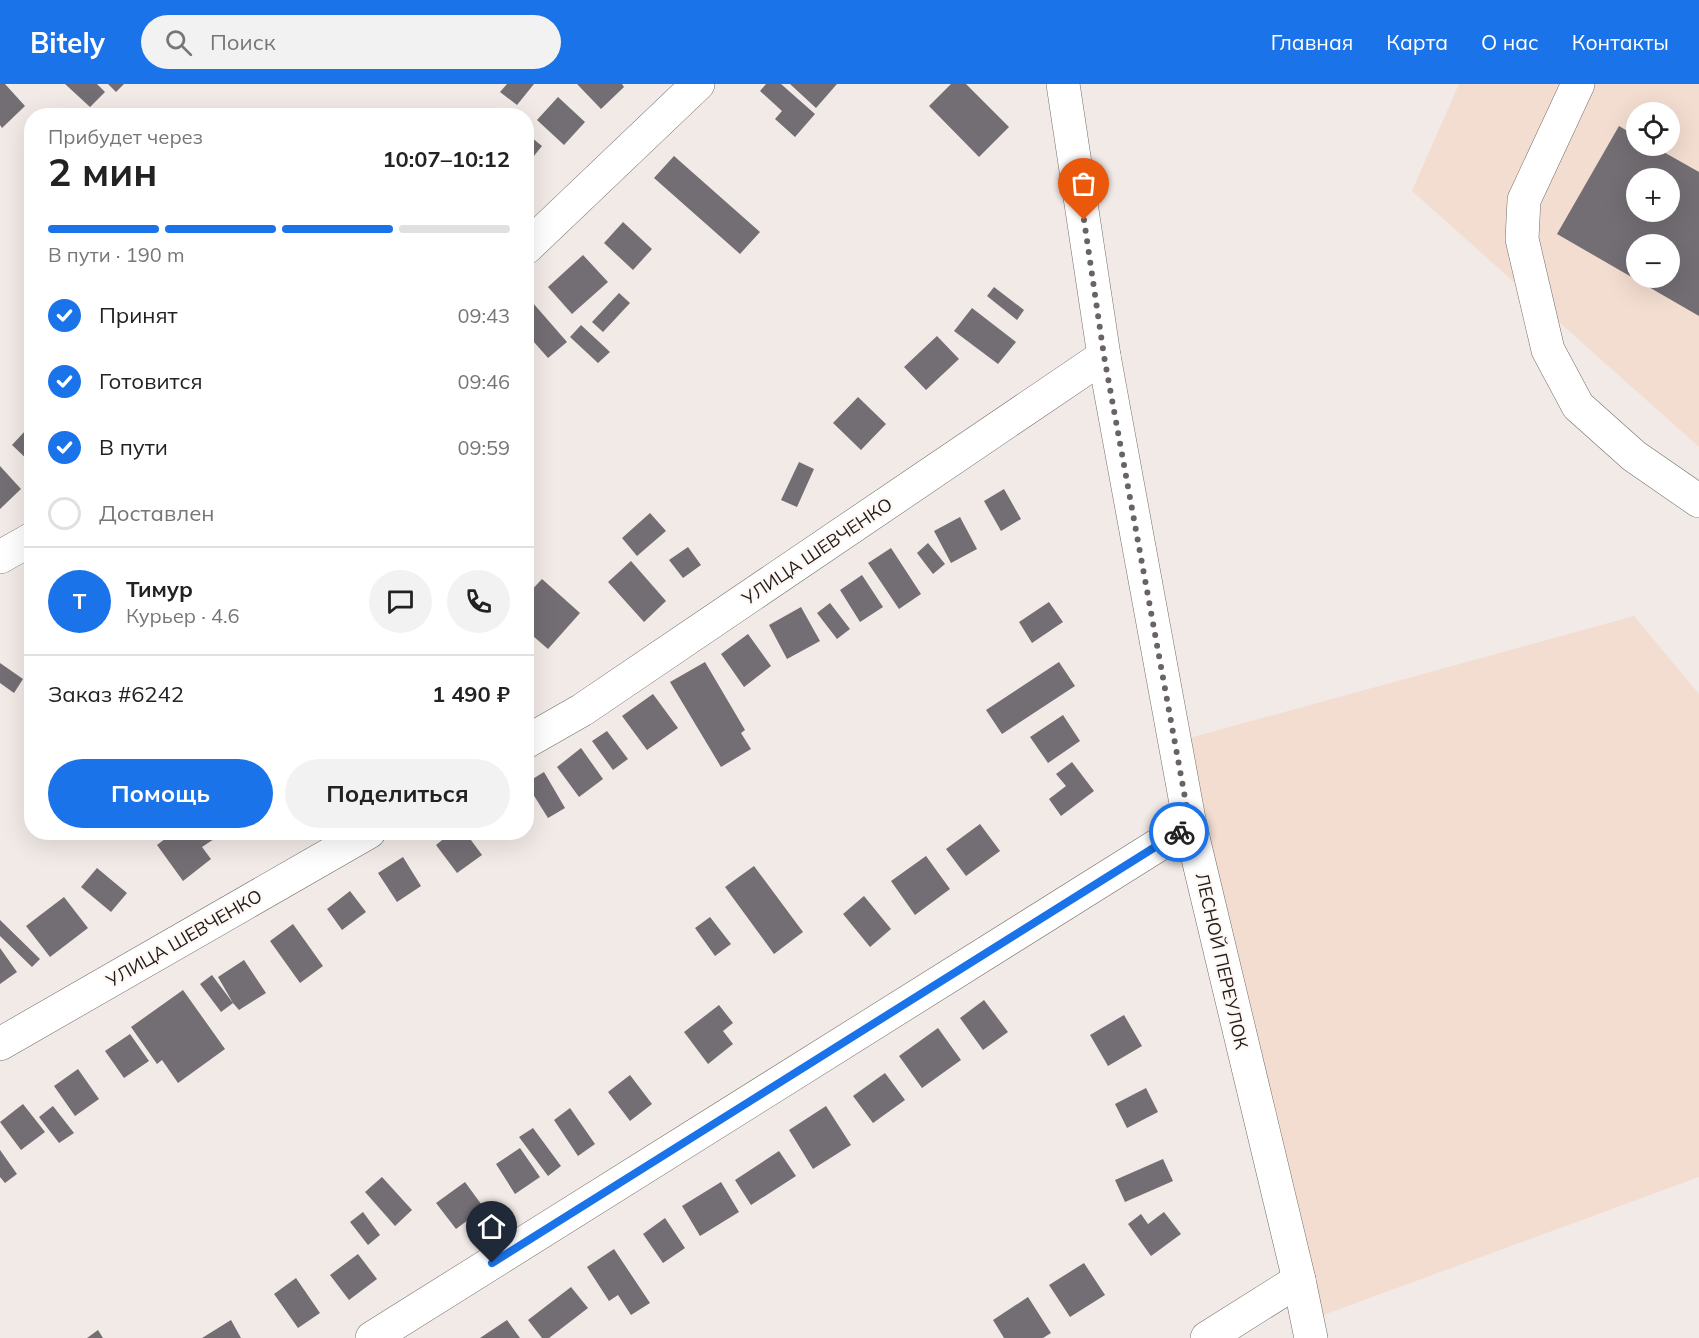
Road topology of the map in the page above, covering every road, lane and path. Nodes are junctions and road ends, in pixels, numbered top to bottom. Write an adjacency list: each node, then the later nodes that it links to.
1 (698, 84): 4 (street)
2 (1063, 84): 5 (street, ЛЕСНОЙ ПЕРЕУЛОК)
3 (1578, 84): 6 (street)
4 (534, 240)
5 (1104, 356): 9 (street, УЛИЦА ШЕВЧЕНКО); 10 (street, ЛЕСНОЙ ПЕРЕУЛОК)
6 (1699, 501)
7 (24, 544): 8 (street)
8 (0, 557)
9 (534, 737)
10 (1190, 825): 13 (street, ЛЕСНОЙ ПЕРЕУЛОК); 14 (street)
11 (355, 840): 12 (street, УЛИЦА ШЕВЧЕНКО)
12 (0, 1044)
13 (1299, 1280): 15 (street); 16 (street, ЛЕСНОЙ ПЕРЕУЛОК)
14 (372, 1338)
15 (1207, 1338)
16 (1311, 1338)

